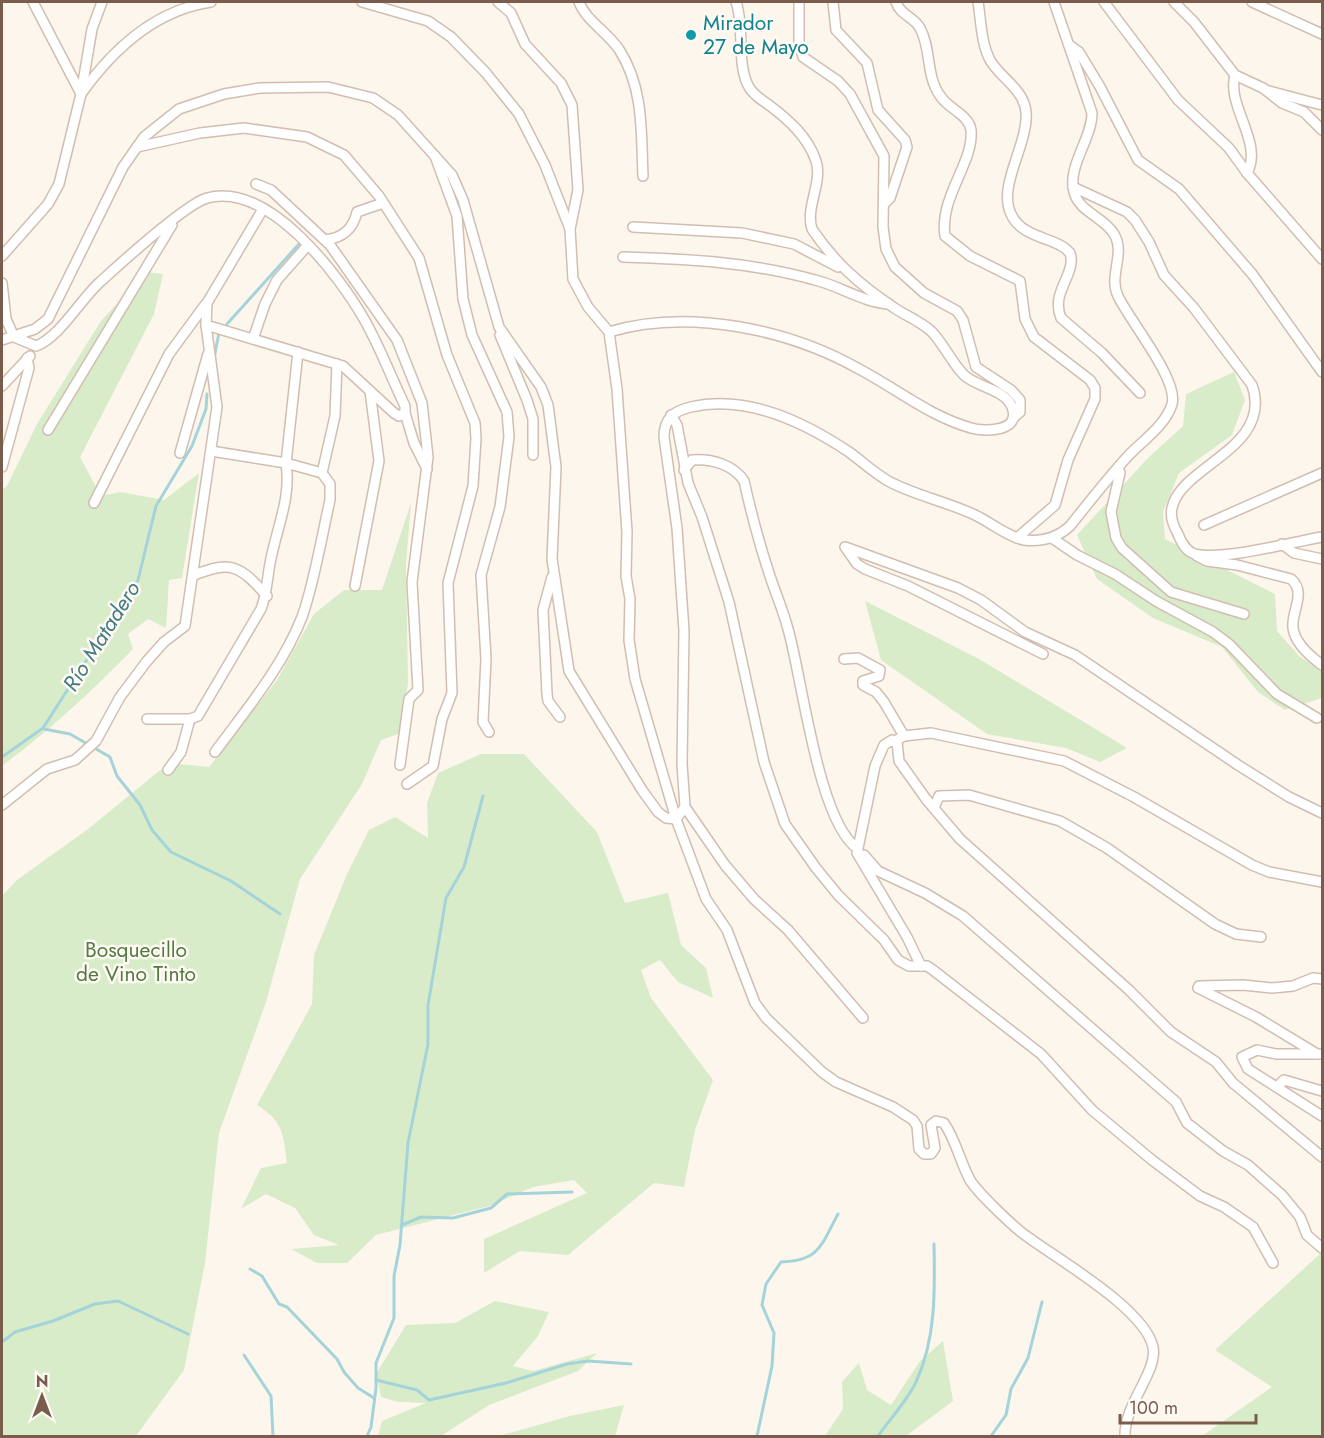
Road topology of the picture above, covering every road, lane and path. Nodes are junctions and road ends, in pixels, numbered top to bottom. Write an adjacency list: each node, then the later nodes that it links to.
1 (33, 2): 20 (street)
2 (102, 2): 20 (street)
3 (211, 2): 20 (street)
4 (362, 2): 34 (street)
5 (498, 2): 34 (street)
6 (579, 2): 26 (street)
7 (736, 2): 40 (street)
8 (799, 2): 30 (street)
9 (833, 2): 30 (street)
10 (896, 2): 76 (street)
11 (978, 2): 58 (street)
12 (1054, 2): 17 (street)
13 (1104, 2): 25 (street)
14 (1174, 2): 18 (street)
15 (1251, 2): 16 (street)
16 (1323, 34)
17 (1069, 45): 28 (street); 55 (street)
18 (1235, 75): 19 (street); 25 (street)
19 (1269, 91): 21 (street); 22 (street)
20 (81, 94): 37 (street)
21 (1323, 105)
22 (1323, 130)
23 (137, 147): 24 (street); 29 (street); 47 (street)
24 (433, 151): 45 (street); 93 (street)
25 (1246, 173): 39 (street)
26 (643, 176)
27 (256, 184): 35 (street)
28 (1073, 187): 68 (street); 79 (street)
29 (383, 202): 35 (street); 98 (street)
30 (884, 204): 61 (street)
31 (263, 210): 32 (street); 36 (street); 42 (street)
32 (176, 218): 50 (street); 62 (street)
33 (633, 227): 40 (street)
34 (570, 229): 46 (street)
35 (325, 240): 69 (street)
36 (308, 245): 48 (street); 59 (street)
37 (2, 256)
38 (623, 257): 43 (street)
39 (1323, 260)
40 (845, 270): 43 (street)
41 (2, 283): 47 (street)
42 (207, 303): 44 (street); 73 (street)
43 (889, 304): 61 (street)
44 (206, 325): 48 (street); 51 (street)
45 (499, 327): 65 (street); 82 (street)
46 (609, 332): 61 (street); 103 (street)
47 (14, 337): 49 (street); 50 (street)
48 (253, 339): 52 (street)
49 (2, 340)
50 (36, 346): 53 (street)
51 (209, 349): 63 (street); 64 (street)
52 (298, 352): 54 (street); 66 (street)
53 (27, 358): 56 (street); 67 (street)
54 (337, 364): 57 (street); 71 (street)
55 (1323, 372)
56 (2, 386)
57 (370, 392): 59 (street); 83 (street)
58 (1140, 393)
59 (405, 413): 69 (street)
60 (671, 415): 70 (street); 76 (street); 100 (street)
61 (1012, 418)
62 (48, 430)
63 (211, 451): 66 (street); 81 (street)
64 (180, 453)
65 (533, 455)
66 (286, 463): 71 (street); 84 (street)
67 (2, 467)
68 (1118, 468): 77 (street); 85 (street)
69 (427, 470): 96 (street)
70 (684, 470): 104 (street); 107 (street)
71 (322, 473): 95 (street)
72 (1323, 473): 74 (street)
73 (94, 503)
74 (1204, 525)
75 (1323, 537): 78 (street)
76 (1017, 538): 77 (street)
77 (1052, 538): 90 (street)
78 (1282, 544): 79 (street); 80 (street)
79 (1195, 554): 88 (street)
80 (1323, 559)
81 (194, 575): 84 (street); 99 (street)
82 (553, 575): 89 (street); 103 (street)
83 (354, 586)
84 (267, 596): 92 (street)
85 (1244, 614)
86 (1043, 654): 102 (street)
87 (844, 659): 94 (street)
88 (1323, 665)
89 (560, 717)
90 (1317, 718)
91 (147, 719): 92 (street)
92 (190, 719): 97 (street)
93 (489, 732)
94 (900, 738): 101 (street); 104 (street); 105 (street)
95 (215, 752)
96 (400, 765)
97 (168, 770)
98 (407, 784)
99 (2, 805)
100 (685, 807): 103 (street); 109 (street)
101 (934, 808): 106 (street); 114 (street)
102 (1323, 813)
103 (676, 819): 117 (street)
104 (858, 845): 107 (street); 115 (street)
105 (1323, 882)
106 (1261, 937)
107 (921, 966): 116 (street)
108 (1323, 979): 110 (street)
109 (863, 1018)
110 (1320, 1054): 111 (street)
111 (1277, 1087): 112 (street); 113 (street)
112 (1323, 1091)
113 (1323, 1116)
114 (1323, 1157)
115 (1323, 1248)
116 (1273, 1263)
117 (1125, 1437)

